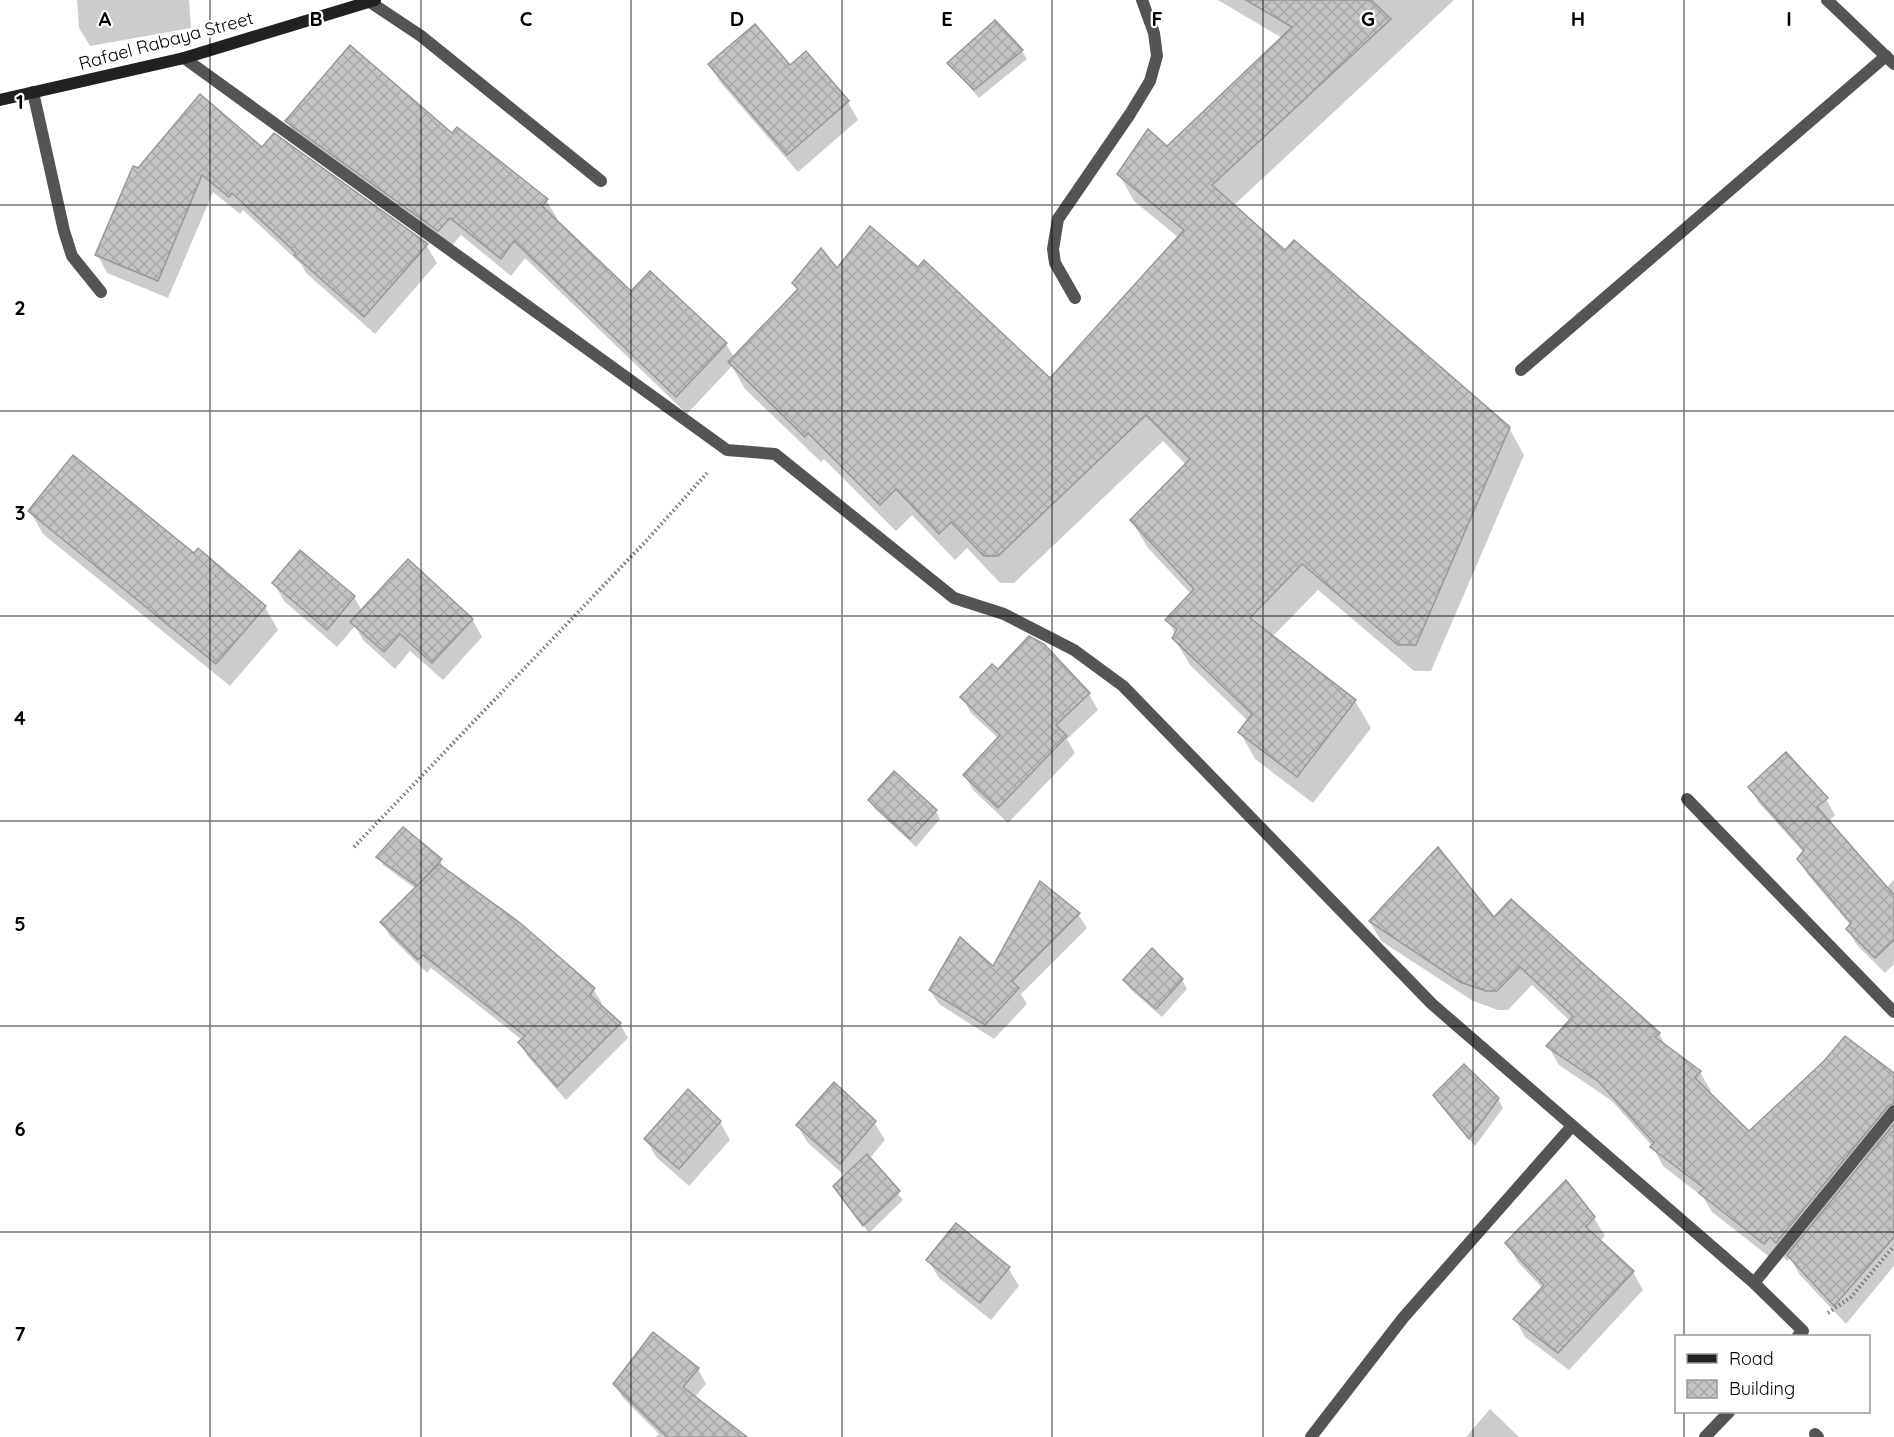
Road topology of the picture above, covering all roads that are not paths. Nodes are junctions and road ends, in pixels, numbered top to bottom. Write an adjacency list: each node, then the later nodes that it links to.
1 (1142, 0): 10 (street)
2 (1827, 0): 5 (street)
3 (373, 1): 4 (main road, Rafael Rabaya Street); 8 (street)
4 (184, 58): 6 (main road, Rafael Rabaya Street); 15 (street)
5 (1890, 60): 11 (street)
6 (33, 92): 7 (main road, Rafael Rabaya Street); 9 (street)
7 (0, 100)
8 (601, 181)
9 (101, 292)
10 (1075, 298)
11 (1521, 370)
12 (1688, 799): 13 (street)
13 (1894, 1012)
14 (1894, 1111): 16 (street)
15 (1572, 1126): 16 (street); 19 (street)
16 (1754, 1283): 17 (street)
17 (1801, 1334)
18 (1728, 1413): 20 (street)
19 (1311, 1437)
20 (1706, 1437)

